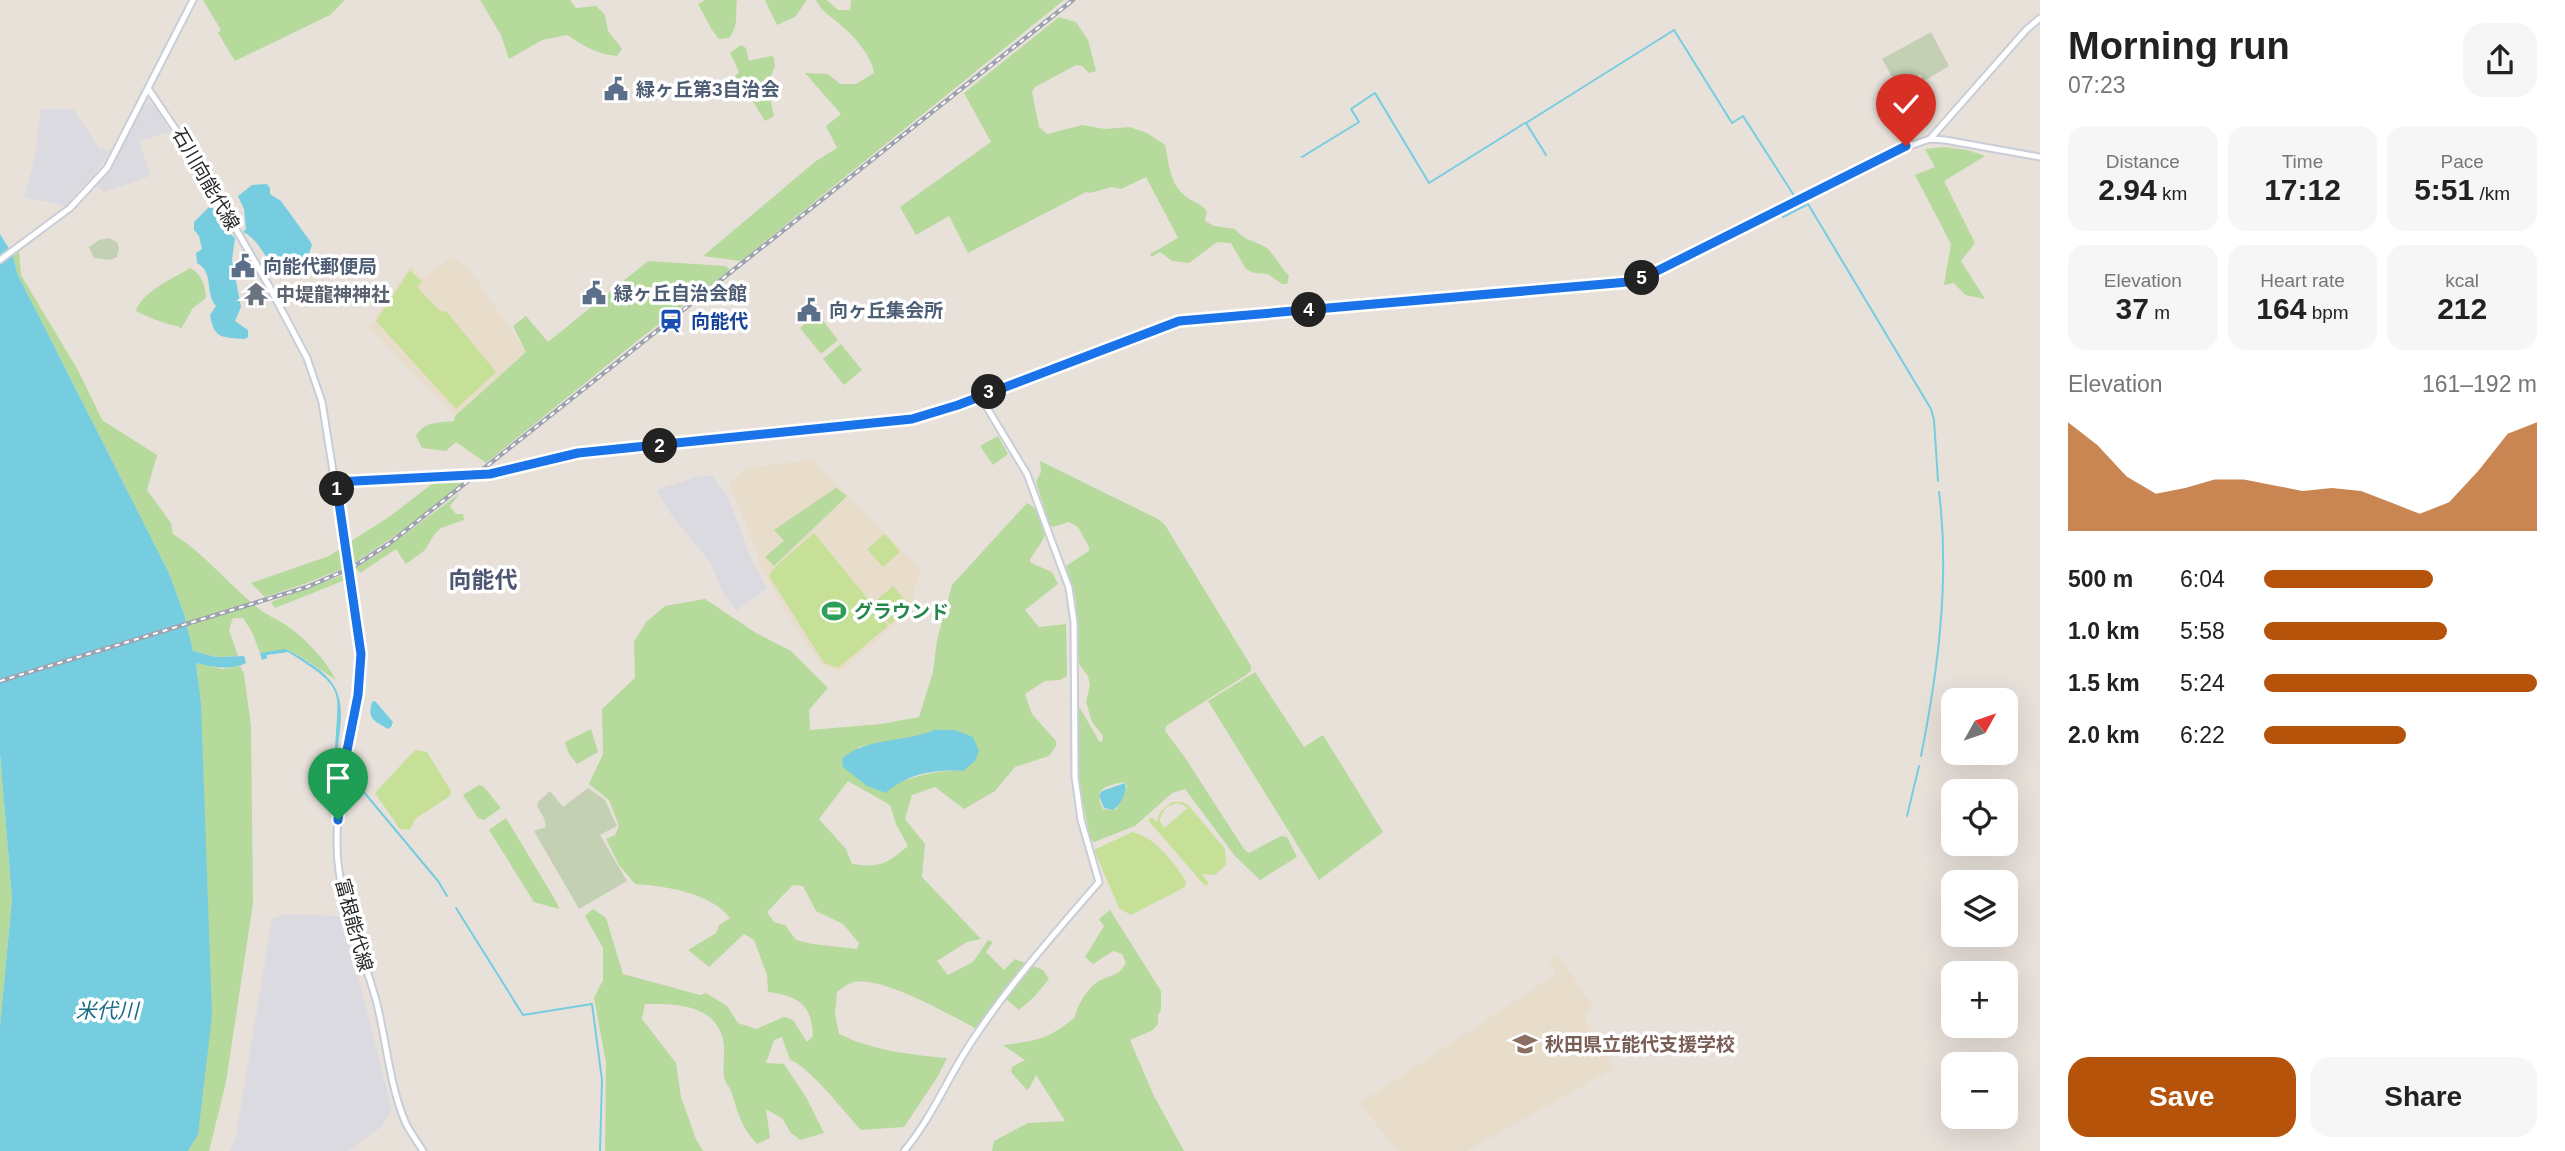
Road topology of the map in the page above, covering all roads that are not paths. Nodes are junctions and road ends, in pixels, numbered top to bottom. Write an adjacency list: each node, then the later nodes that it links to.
1 (193, 0): 3 (main road)
2 (2040, 18): 4 (main road)
3 (149, 90): 6 (main road); 8 (main road, 石川向能代線)
4 (1930, 139): 5 (main road); 7 (main road)
5 (2040, 157)
6 (0, 260)
7 (980, 396): 8 (main road); 10 (main road)
8 (336, 482): 9 (main road, 富根能代線, bridge)
9 (422, 1150)
10 (904, 1151)

